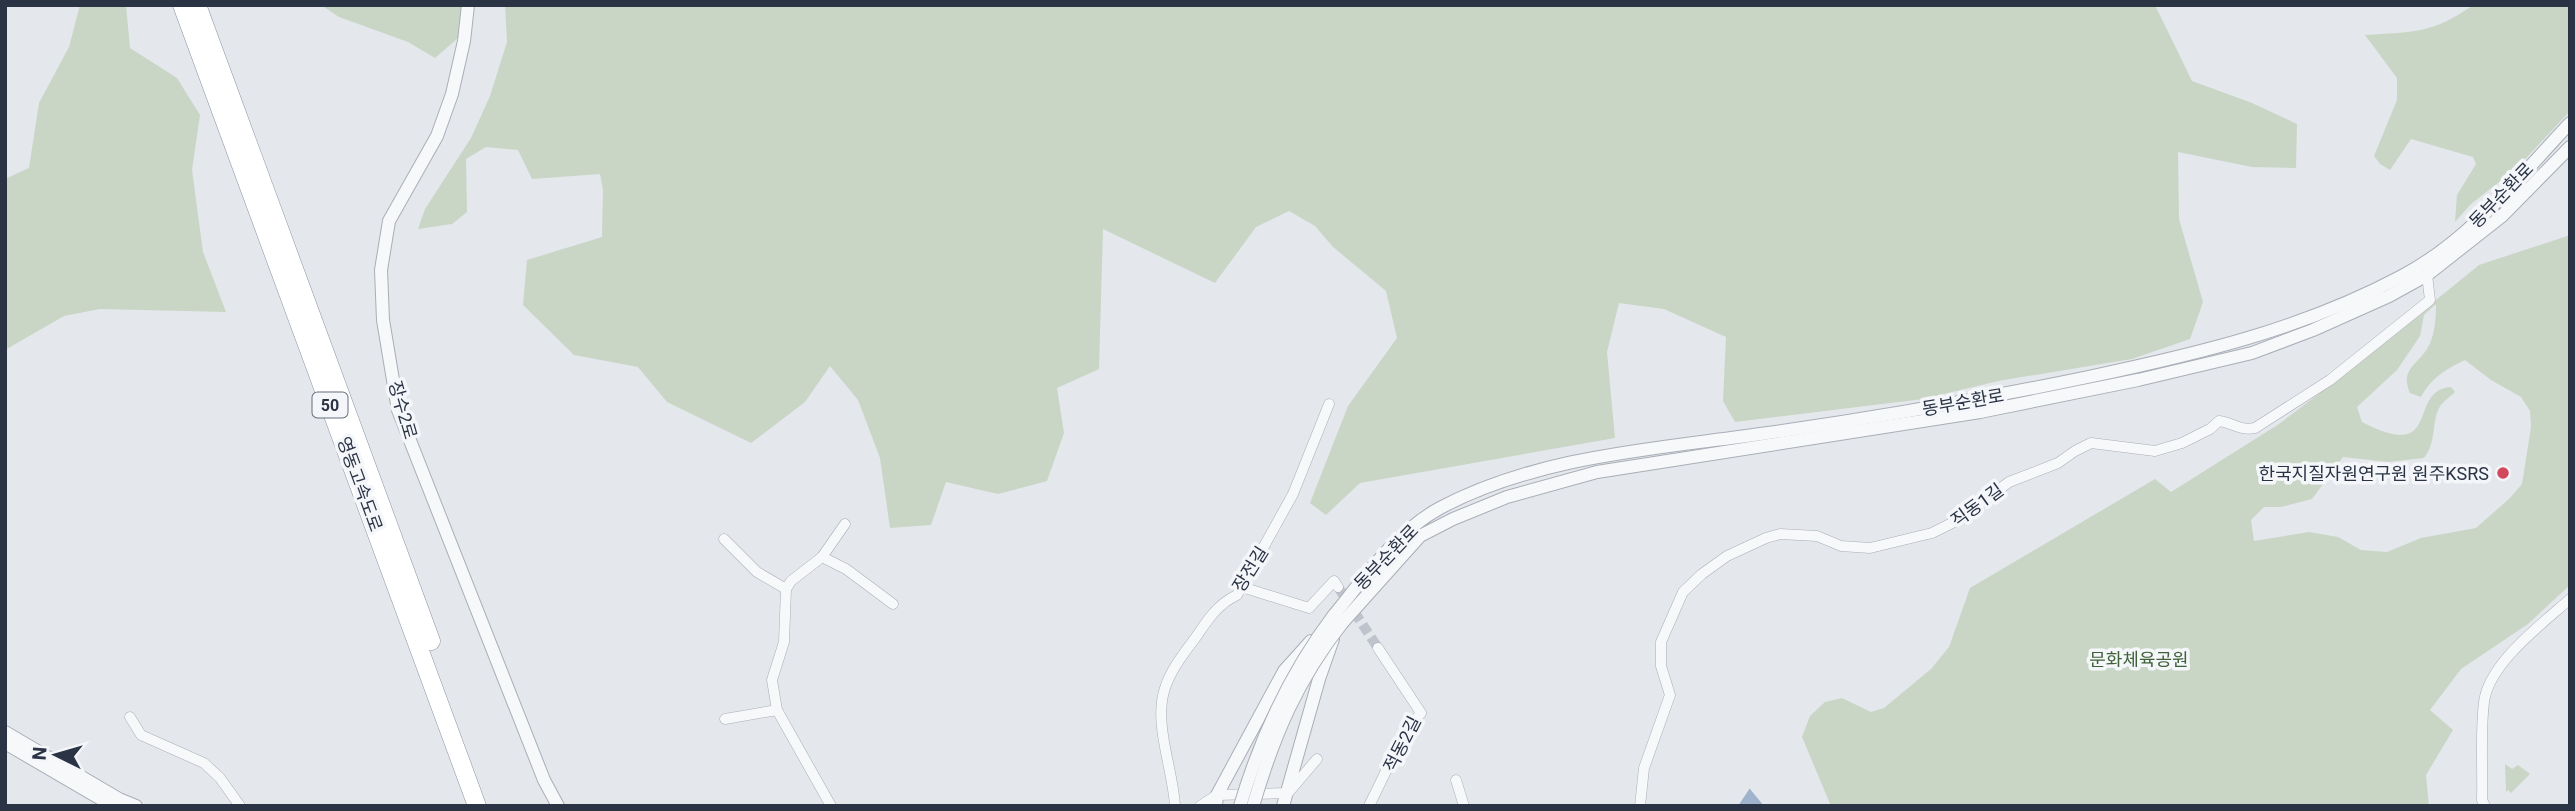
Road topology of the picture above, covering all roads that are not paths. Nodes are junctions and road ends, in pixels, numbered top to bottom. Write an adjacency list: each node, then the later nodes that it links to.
1 (182, 5): 30 (highway, 영동고속도로 / 50)
2 (197, 5): 31 (highway, 영동고속도로 / 50)
3 (468, 5): 32 (street, 장수2로)
4 (2570, 123): 16 (street, 동부순환로)
5 (2570, 147): 6 (street, 동부순환로)
6 (2427, 275): 16 (street, 동부순환로); 41 (street, 직동1길)
7 (1329, 404): 11 (street, 장전길)
8 (845, 524): 10 (street)
9 (724, 539): 13 (street)
10 (822, 557): 13 (street); 15 (street)
11 (1242, 587): 12 (street); 34 (street, 장전길)
12 (1338, 587)
13 (786, 589): 18 (street)
14 (2570, 598): 42 (street)
15 (893, 604)
16 (1336, 622): 25 (street); 26 (street); 36 (street, bridge); 37 (street, bridge)
17 (1378, 648): 39 (street, 적동2길)
18 (777, 710): 20 (street); 33 (street)
19 (130, 717): 29 (street)
20 (725, 719)
21 (5, 732): 28 (street)
22 (5, 743): 27 (street)
23 (1317, 759): 25 (street)
24 (1456, 780): 40 (street)
25 (1288, 793): 26 (street); 38 (street)
26 (1216, 800): 35 (street)
27 (113, 806)
28 (136, 806)
29 (240, 806)
30 (477, 806)
31 (490, 806)
32 (558, 806)
33 (831, 806)
34 (1175, 806)
35 (1200, 806)
36 (1240, 806)
37 (1253, 806)
38 (1283, 806)
39 (1369, 806)
40 (1464, 806)
41 (1640, 806)
42 (2485, 806)

